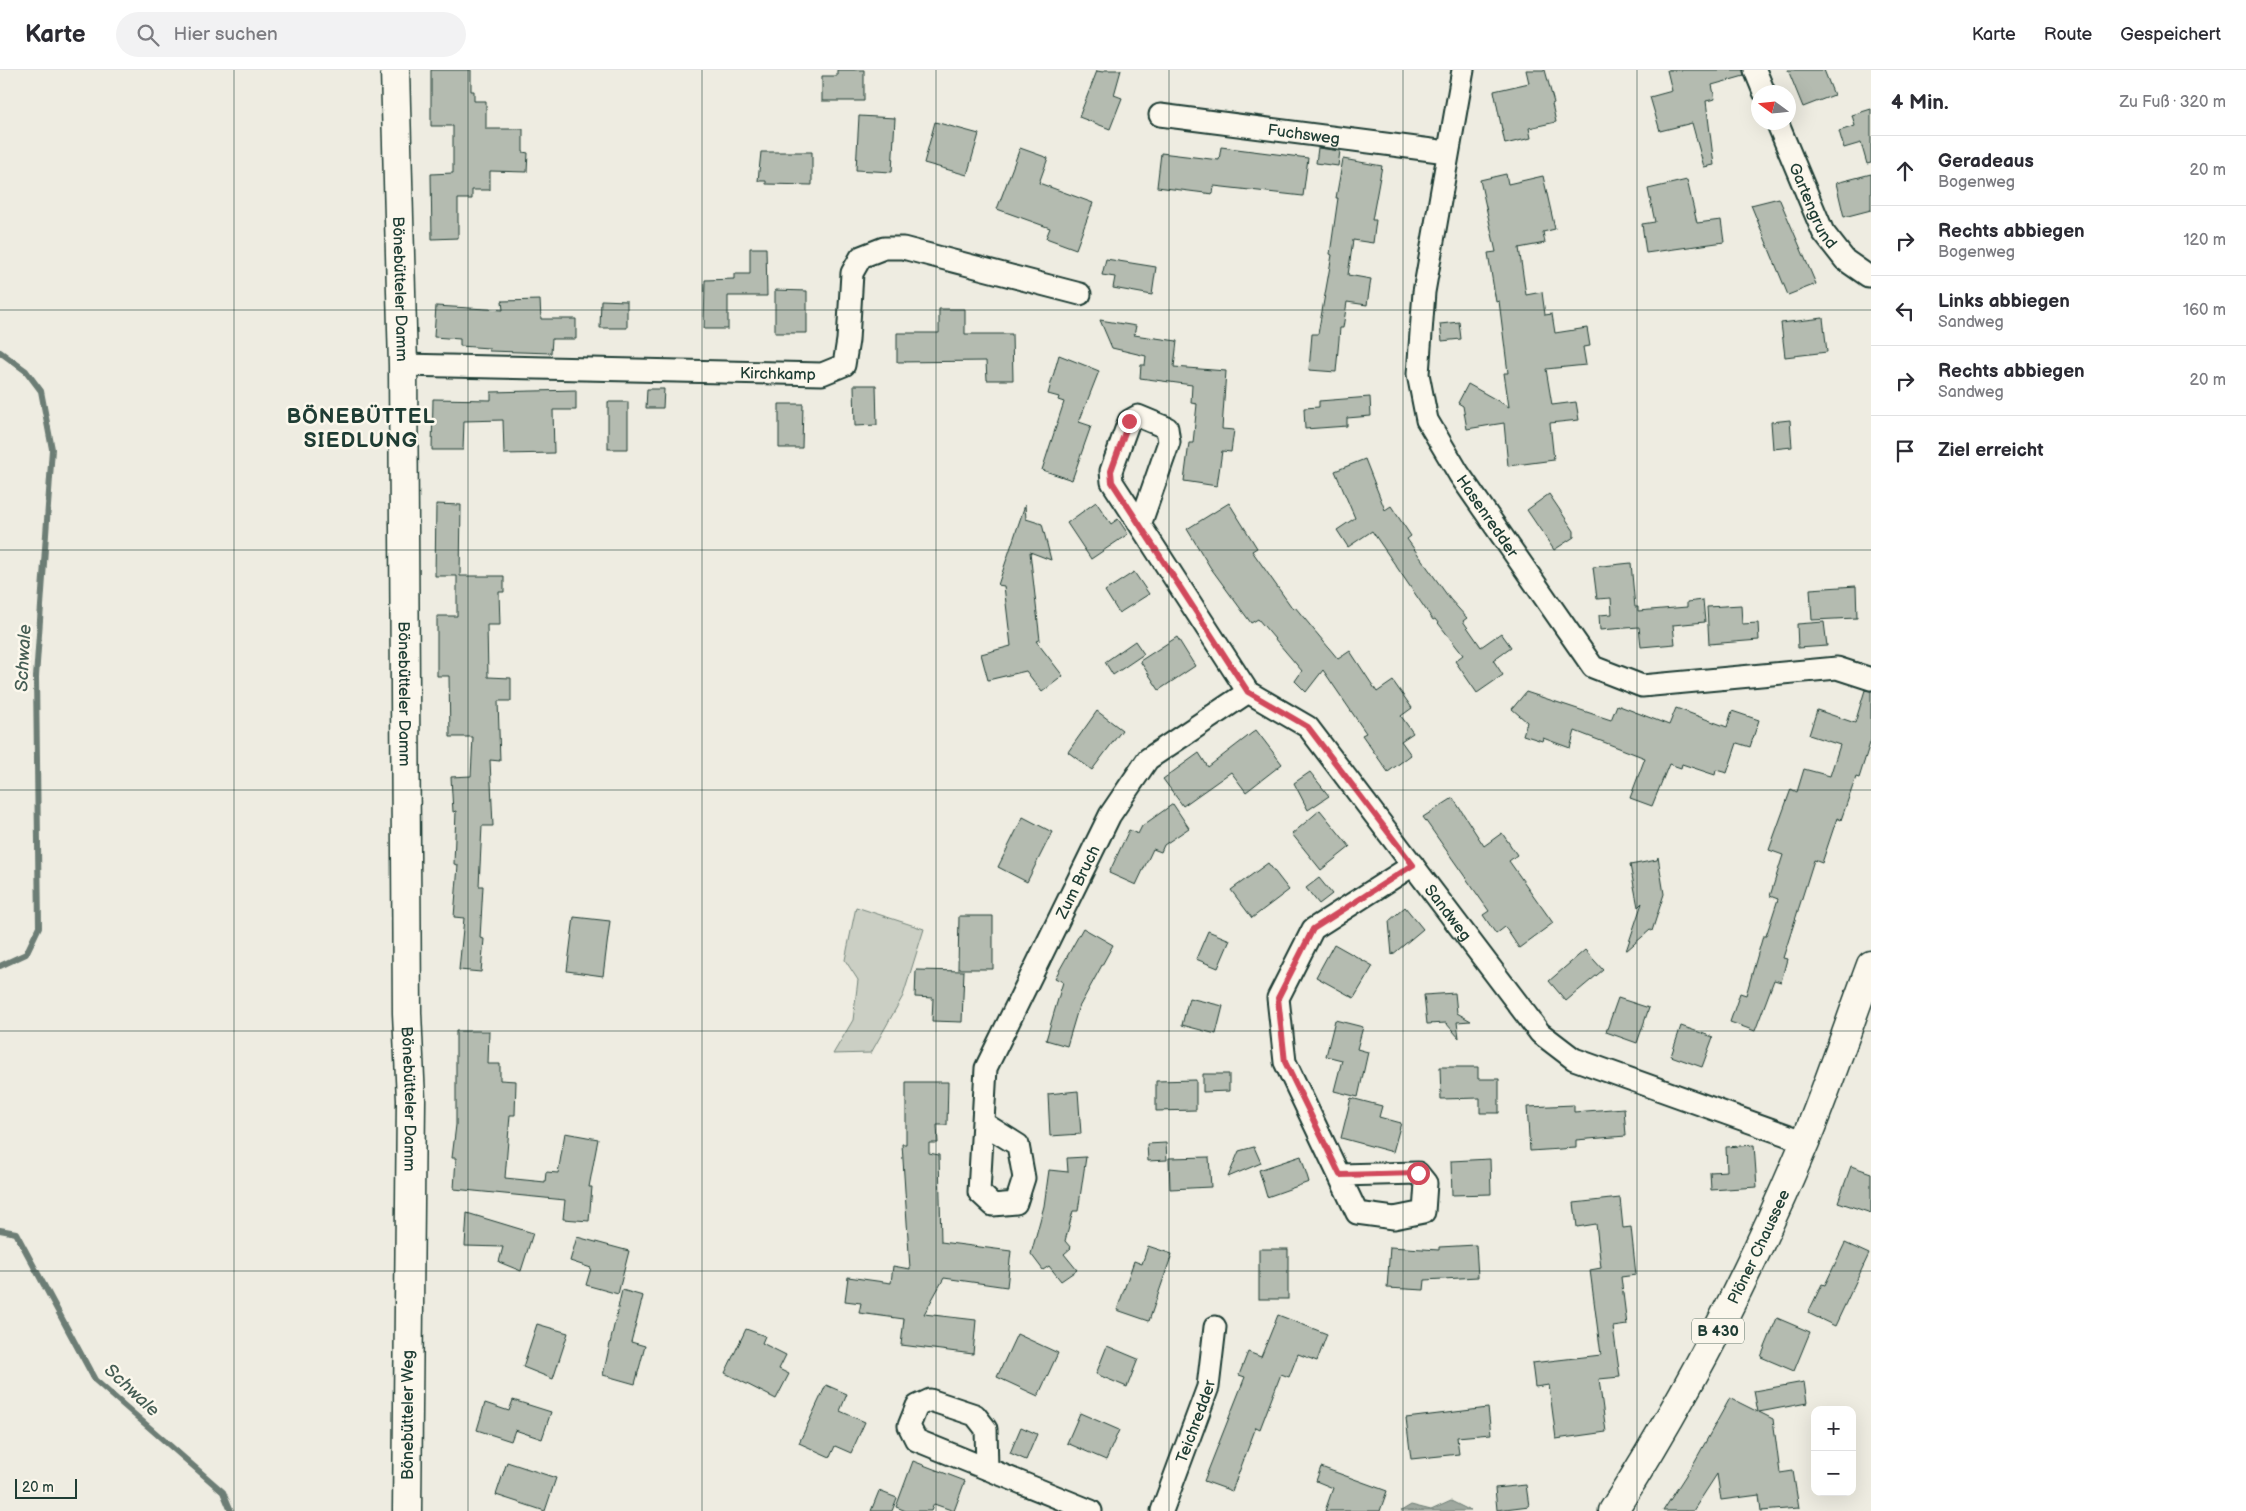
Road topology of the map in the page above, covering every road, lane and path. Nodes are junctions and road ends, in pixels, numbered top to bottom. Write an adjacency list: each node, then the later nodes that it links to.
1 (395, 70): 10 (street, Bönebütteler Damm)
2 (1463, 70): 7 (street, Hasenredder)
3 (1755, 70): 4 (street)
4 (1761, 85)
5 (1160, 115): 7 (street, Fuchsweg)
6 (1780, 130): 8 (street, Gartengrund)
7 (1447, 152): 12 (street, Hasenredder)
8 (1868, 276)
9 (1080, 294): 10 (street, Kirchkamp)
10 (403, 365): 19 (street, Bönebütteler Damm)
11 (1140, 525): 13 (street, Sandweg)
12 (1871, 679)
13 (1248, 692): 14 (street, Sandweg); 16 (street, Zum Bruch)
14 (1413, 865): 17 (street, Sandweg); 18 (street)
15 (1871, 965): 17 (street, Plöner Chaussee / B 430)
16 (983, 1123)
17 (1806, 1142): 25 (street, Plöner Chaussee / B 430)
18 (1340, 1175)
19 (408, 1318): 22 (street, Bönebütteler Weg)
20 (1215, 1327): 24 (street, Teichredder)
21 (987, 1469): 23 (street)
22 (407, 1511)
23 (1091, 1511)
24 (1162, 1511)
25 (1613, 1511)

